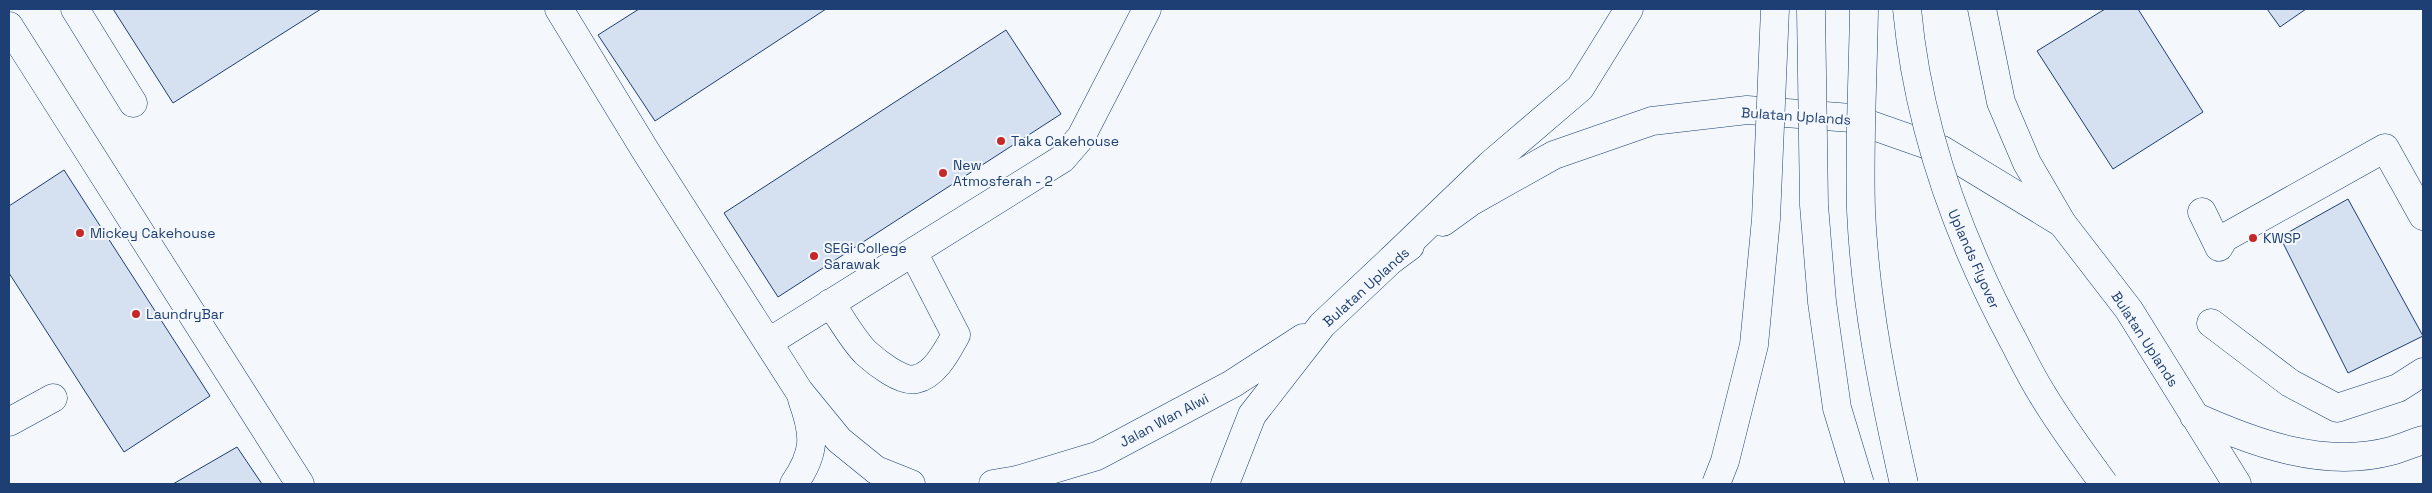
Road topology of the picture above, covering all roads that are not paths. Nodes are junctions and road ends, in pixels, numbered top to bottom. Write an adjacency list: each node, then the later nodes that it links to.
1 (75, 9): 12 (main road)
2 (559, 9): 21 (main road)
3 (1147, 9): 16 (main road)
4 (1629, 9): 17 (main road)
5 (1775, 9): 33 (main road, bridge)
6 (1811, 9): 34 (main road, bridge)
7 (1864, 9): 35 (main road, bridge)
8 (1907, 9): 36 (main road, Uplands Flyover, bridge)
9 (1982, 9): 15 (main road)
10 (9, 26): 11 (main road)
11 (18, 60): 28 (main road)
12 (133, 103)
13 (2202, 212): 14 (main road)
14 (2423, 216)
15 (2062, 223): 17 (main road, Bulatan Uplands); 25 (main road, Bulatan Uplands)
16 (913, 252): 18 (main road); 18 (main road)
17 (1391, 260): 20 (main road, Bulatan Uplands)
18 (830, 303): 21 (main road)
19 (2211, 323): 22 (main road)
20 (1322, 325): 31 (main road, Jalan Wan Alwi); 32 (main road, Bulatan Uplands)
21 (769, 342): 23 (main road)
22 (2423, 372)
23 (799, 390): 29 (main road); 30 (main road)
24 (53, 398): 26 (main road)
25 (2194, 416): 27 (main road); 37 (main road, Bulatan Uplands)
26 (9, 422)
27 (2423, 440)
28 (300, 484)
29 (794, 484)
30 (911, 484)
31 (993, 484)
32 (1225, 484)
33 (1716, 484)
34 (1860, 484)
35 (1904, 484)
36 (2104, 484)
37 (2237, 484)

